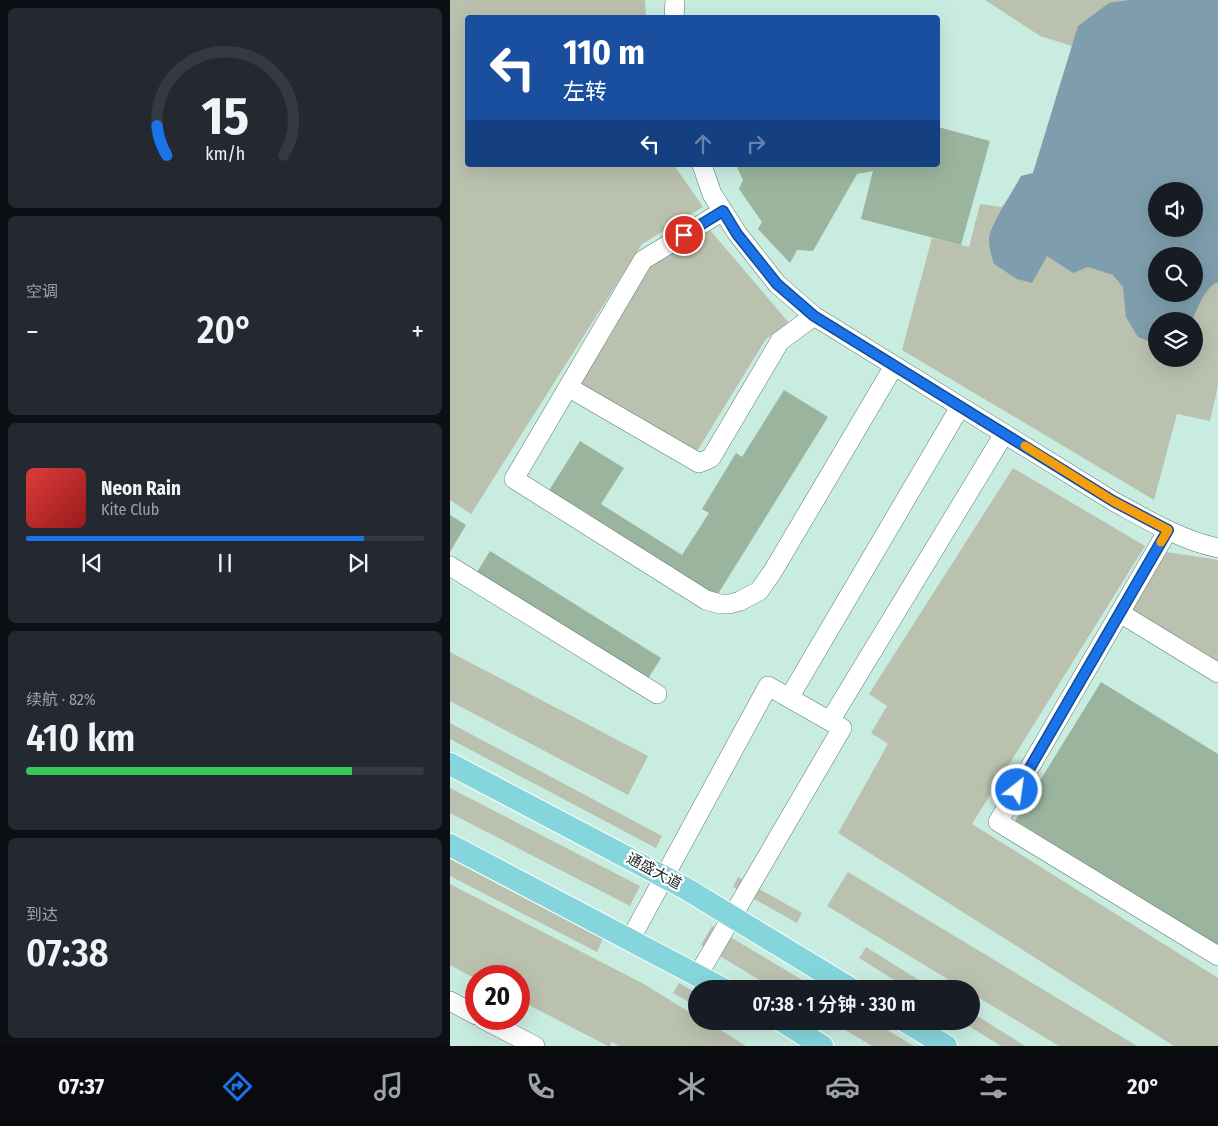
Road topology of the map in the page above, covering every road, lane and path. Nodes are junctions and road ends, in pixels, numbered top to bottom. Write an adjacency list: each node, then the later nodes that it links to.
1 (675, 0): 2 (street)
2 (674, 15)
3 (703, 167): 4 (street)
4 (723, 211): 5 (street); 7 (street)
5 (814, 316): 6 (street); 7 (street)
6 (894, 366): 7 (street); 8 (street)
7 (568, 387)
8 (960, 407): 9 (street); 16 (street)
9 (1004, 434): 10 (street); 17 (street)
10 (1168, 530): 11 (street); 13 (street)
11 (1218, 548)
12 (452, 571): 15 (street)
13 (1120, 612): 14 (street); 23 (street)
14 (1218, 674)
15 (657, 694)
16 (790, 698): 17 (street); 20 (street)
17 (830, 721): 21 (street)
18 (450, 764): 20 (main road, 通盛大道)
19 (450, 844): 22 (main road)
20 (665, 877): 21 (main road, 通盛大道); 22 (street)
21 (732, 916): 24 (street); 26 (main road, 通盛大道)
22 (630, 940): 24 (main road)
23 (1218, 956)
24 (698, 975): 25 (main road)
25 (707, 980)
26 (836, 980)
27 (450, 1001): 28 (street)
28 (465, 1009)
29 (504, 1030): 32 (street)
30 (796, 1030): 33 (main road)
31 (920, 1030): 34 (main road)
32 (535, 1046)
33 (822, 1046)
34 (946, 1046)

